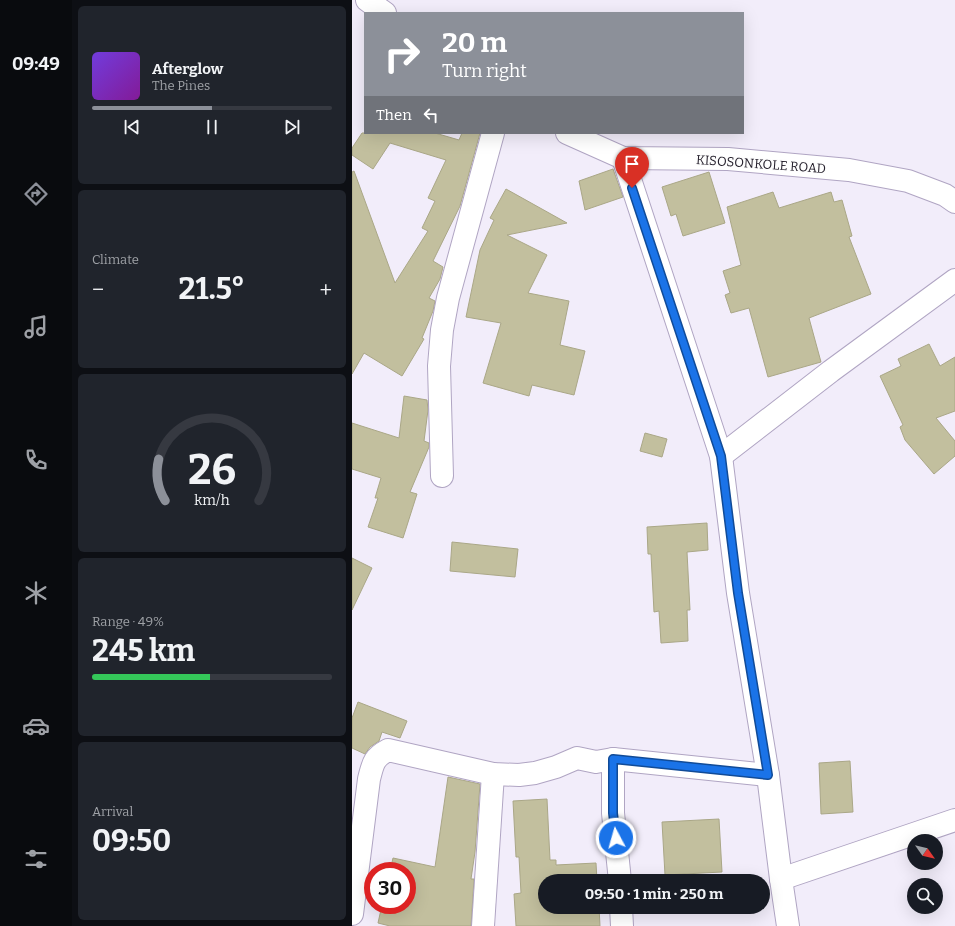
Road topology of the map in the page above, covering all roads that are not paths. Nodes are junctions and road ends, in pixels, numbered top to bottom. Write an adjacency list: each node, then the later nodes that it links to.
1 (367, 0): 2 (street)
2 (384, 12)
3 (493, 134): 9 (street)
4 (569, 134): 5 (street, KISOSONKOLE ROAD)
5 (623, 158): 6 (street, KISOSONKOLE ROAD); 8 (street)
6 (955, 202)
7 (955, 280): 8 (street)
8 (721, 456): 12 (street)
9 (442, 476)
10 (613, 759): 11 (street); 12 (street); 14 (street)
11 (493, 774): 16 (street); 18 (street)
12 (768, 775): 15 (street)
13 (955, 820): 15 (street)
14 (619, 874)
15 (781, 879): 20 (street)
16 (352, 914)
17 (621, 914): 19 (street)
18 (483, 926)
19 (622, 926)
20 (788, 926)

